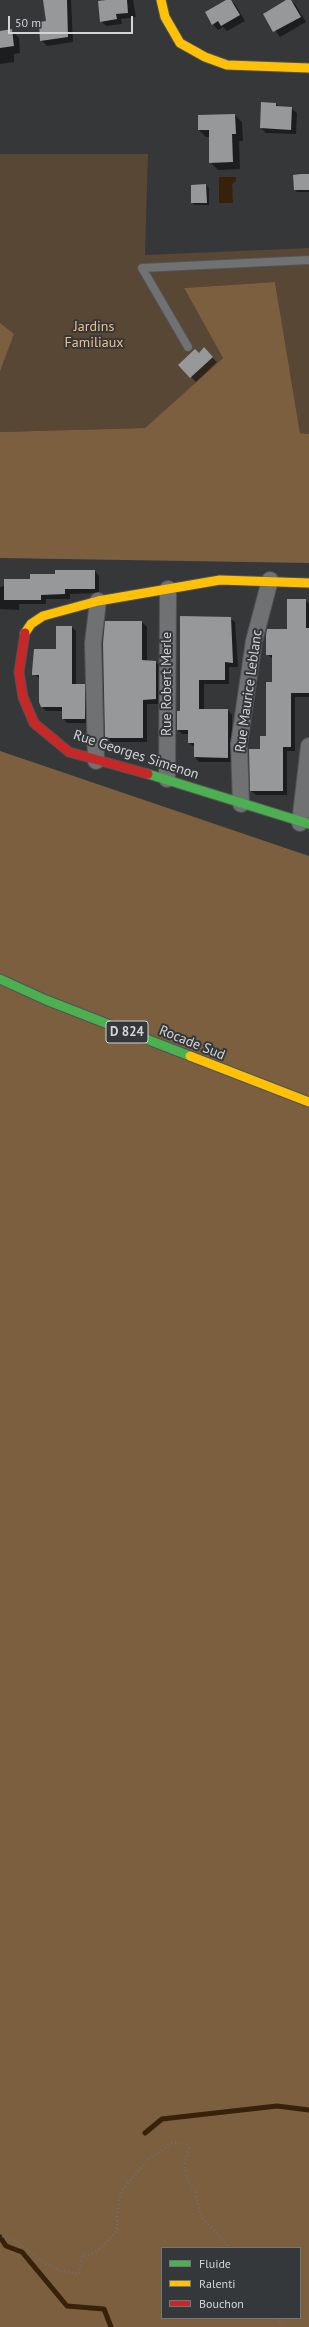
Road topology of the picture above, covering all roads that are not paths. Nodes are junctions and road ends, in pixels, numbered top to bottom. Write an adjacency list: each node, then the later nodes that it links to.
1 (161, 0): 2 (street)
2 (309, 68)
3 (309, 260): 4 (lane)
4 (188, 347)
5 (270, 580): 6 (street, Rue Georges Simenon); 7 (street, Rue Georges Simenon); 12 (street, Rue Maurice Leblanc)
6 (309, 582)
7 (168, 589): 8 (street, Rue Georges Simenon); 11 (street, Rue Robert Merle)
8 (98, 601): 10 (street); 10 (street, Rue Georges Simenon)
9 (309, 746): 13 (street)
10 (96, 761): 11 (street, Rue Georges Simenon)
11 (167, 779): 12 (street, Rue Georges Simenon)
12 (241, 804): 13 (street, Rue Georges Simenon)
13 (305, 824)
14 (0, 979): 15 (street, Rocade Sud / D 824)
15 (255, 1082): 16 (street); 17 (street, Rocade Sud / D 824)
16 (309, 1096)
17 (309, 1102)

